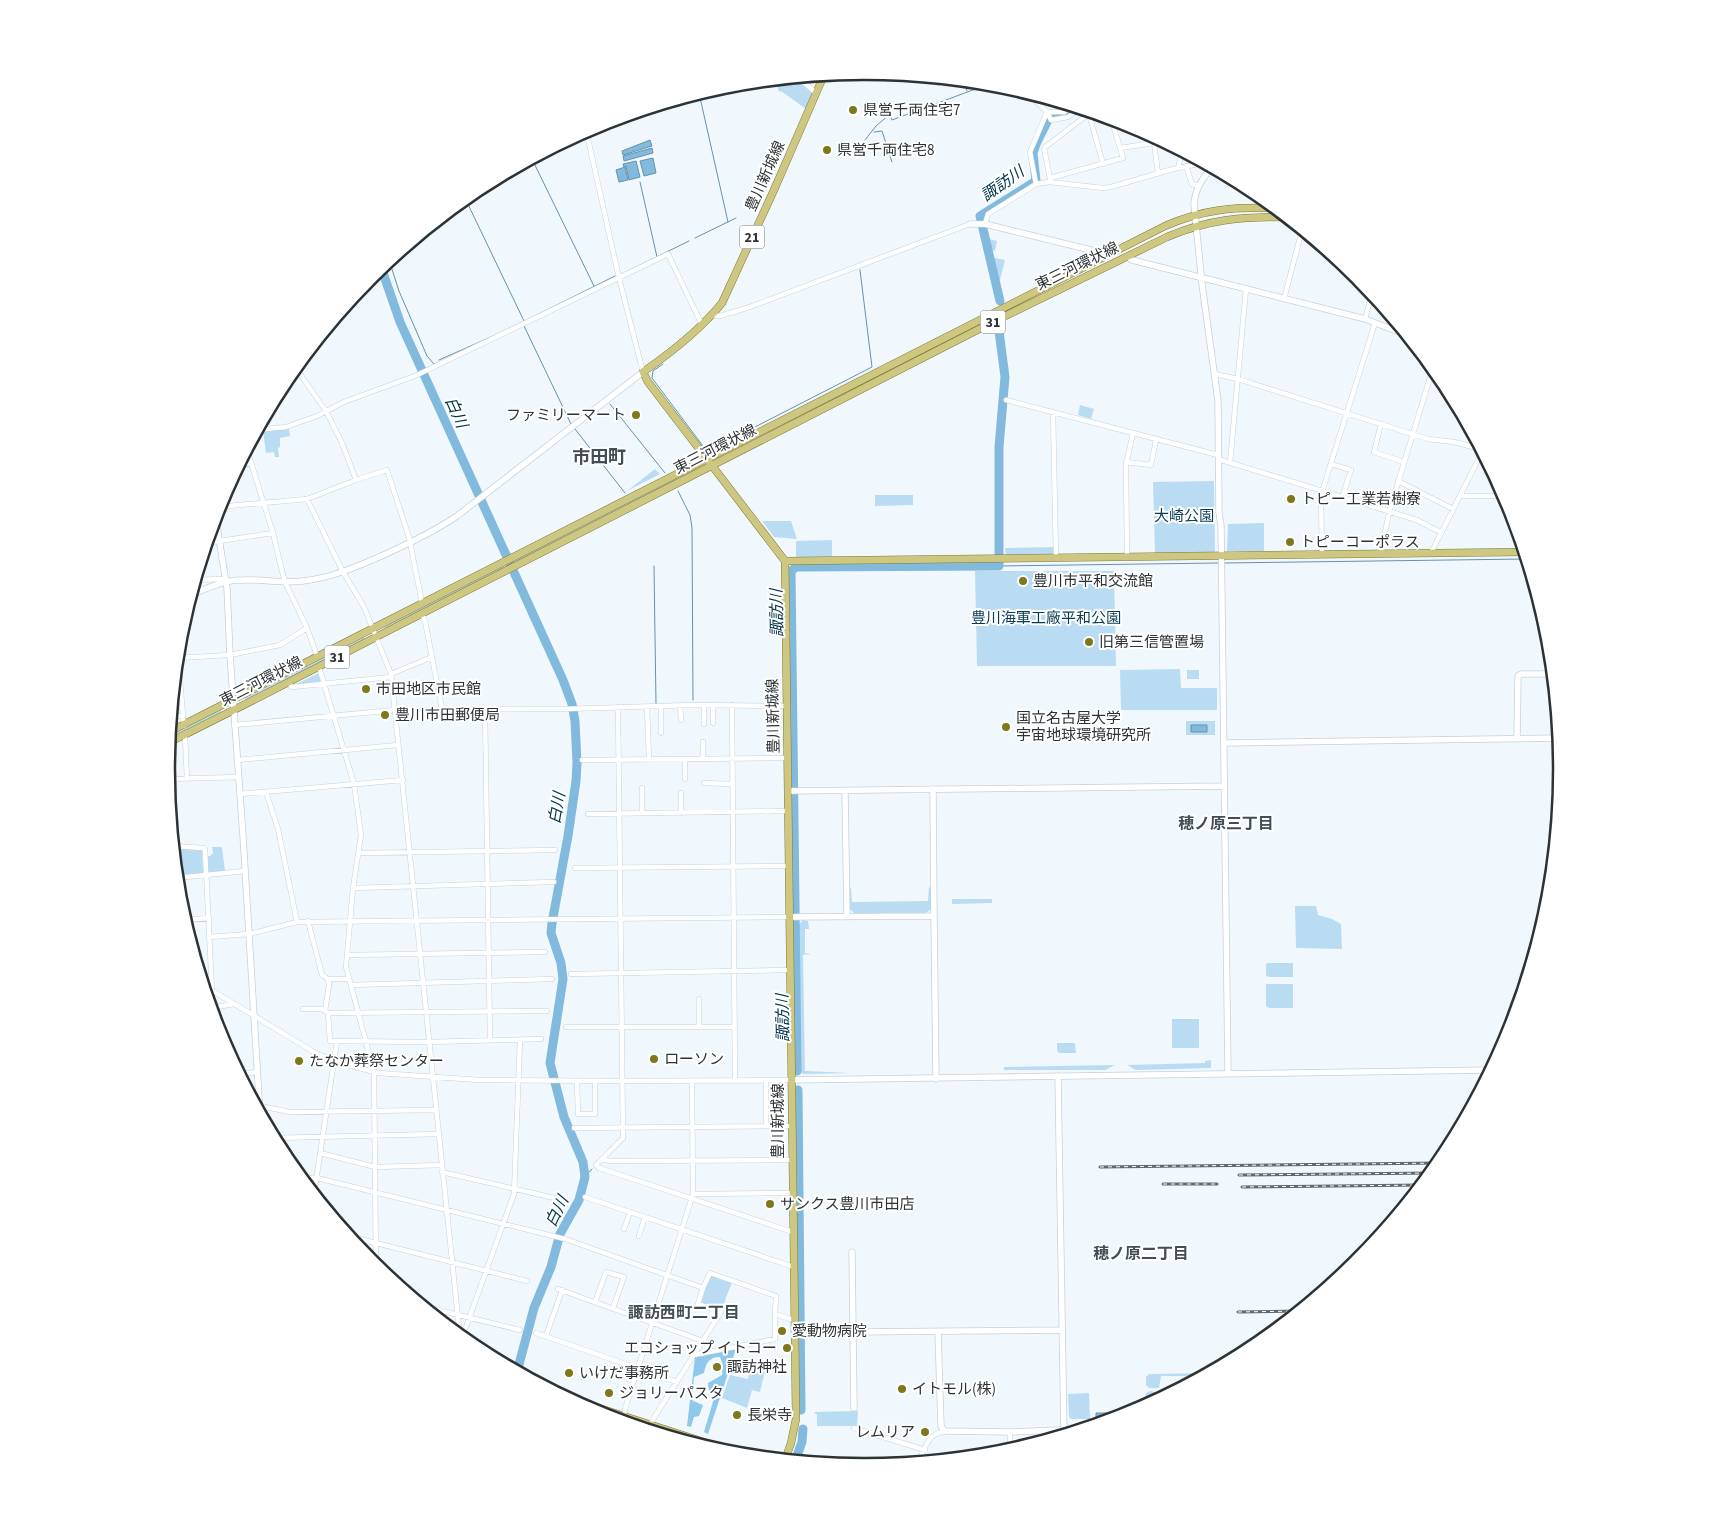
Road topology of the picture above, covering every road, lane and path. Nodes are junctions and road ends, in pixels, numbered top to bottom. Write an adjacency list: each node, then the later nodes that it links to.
1 (821, 81): 3 (main road, 豊川新城線 / 21)
2 (805, 83): 3 (street)
3 (816, 92): 39 (main road, 豊川新城線 / 21)
4 (1037, 102): 6 (street)
5 (1066, 111): 6 (street)
6 (1047, 112): 7 (street); 23 (street)
7 (1073, 113)
8 (1085, 117): 22 (street)
9 (1092, 119): 16 (street)
10 (1114, 127): 14 (street)
11 (588, 138): 34 (street)
12 (1152, 143): 14 (street)
13 (1154, 144): 21 (street)
14 (1120, 148): 16 (street)
15 (1181, 157): 19 (street)
16 (1103, 164): 22 (street)
17 (1195, 165): 18 (street)
18 (1186, 166): 19 (street); 24 (street)
19 (1178, 168): 21 (street)
20 (1209, 172): 24 (street)
21 (1158, 173): 22 (street)
22 (1049, 180): 23 (street)
23 (1036, 184): 29 (street)
24 (1199, 186): 26 (street)
25 (1264, 208): 26 (main road, 東三河環状線 / 31)
26 (1195, 214): 30 (street); 32 (main road, 東三河環状線 / 31)
27 (1277, 217): 30 (main road, 東三河環状線 / 31)
28 (970, 224): 29 (street); 39 (street)
29 (985, 224): 32 (street)
30 (1196, 225): 33 (main road, 東三河環状線 / 31); 35 (street)
31 (1301, 236): 37 (street)
32 (1105, 256): 62 (main road, 東三河環状線 / 31)
33 (1127, 256): 35 (street); 69 (main road, 東三河環状線 / 31)
34 (619, 278): 42 (street); 44 (street); 50 (street)
35 (1202, 278): 36 (street); 46 (street)
36 (1246, 289): 37 (street); 48 (street)
37 (1284, 299): 40 (street)
38 (1370, 301): 40 (street)
39 (712, 315): 42 (main road, 豊川新城線 / 21)
40 (1365, 319): 41 (street)
41 (1375, 322): 43 (street); 52 (street)
42 (702, 325): 44 (main road, 豊川新城線 / 21)
43 (1394, 329)
44 (643, 372): 62 (main road); 86 (street)
45 (300, 374): 50 (street)
46 (1214, 374): 48 (street); 59 (street)
47 (1430, 377): 56 (street)
48 (1238, 379): 52 (street); 66 (street)
49 (1006, 400): 51 (street)
50 (326, 411): 54 (street); 70 (street)
51 (1053, 412): 55 (street); 93 (street)
52 (1346, 413): 53 (street); 68 (street)
53 (1381, 424): 56 (street); 64 (street)
54 (265, 429)
55 (1133, 433): 57 (street); 63 (street)
56 (1413, 434): 58 (street); 64 (street)
57 (1156, 440): 59 (street); 63 (street)
58 (1472, 446)
59 (1218, 457): 66 (street); 90 (street)
60 (1478, 457): 73 (street)
61 (250, 458): 65 (street)
62 (706, 458): 69 (main road); 100 (main road, 東三河環状線 / 31)
63 (1126, 462): 92 (street)
64 (1404, 462): 71 (street)
65 (251, 463): 67 (street); 77 (street)
66 (1230, 463): 72 (street)
67 (247, 464)
68 (1331, 464): 72 (street); 76 (street)
69 (712, 466): 94 (main road); 101 (main road, 東三河環状線 / 31)
70 (356, 480): 75 (street); 86 (street)
71 (1398, 481): 79 (street); 80 (street)
72 (1322, 491): 76 (street); 91 (street)
73 (1460, 496): 74 (street); 79 (street)
74 (1496, 496)
75 (308, 498): 77 (street); 95 (street)
76 (1342, 498): 80 (street)
77 (263, 502): 78 (street); 82 (street)
78 (227, 506)
79 (1453, 509): 83 (street)
80 (1389, 512): 83 (street); 89 (street)
81 (218, 530): 84 (street)
82 (273, 532): 84 (street); 98 (street)
83 (1440, 532): 88 (street)
84 (220, 541): 85 (street); 97 (street)
85 (213, 542)
86 (409, 544): 95 (street); 100 (street)
87 (1518, 552): 88 (main road)
88 (1431, 553): 89 (main road)
89 (1380, 555): 91 (main road)
90 (1222, 556): 91 (main road); 92 (main road); 143 (street)
91 (1322, 556)
92 (1127, 558): 93 (main road)
93 (1056, 559): 94 (main road)
94 (785, 562): 121 (main road, 豊川新城線)
95 (343, 572): 98 (street); 103 (street)
96 (201, 580): 97 (street)
97 (226, 582): 98 (street); 99 (street); 105 (street)
98 (286, 582): 102 (street)
99 (198, 593)
100 (422, 603): 103 (main road, 東三河環状線 / 31)
101 (422, 614): 104 (main road, 東三河環状線 / 31); 107 (street)
102 (307, 628): 105 (street); 106 (street)
103 (373, 629): 104 (street); 106 (main road, 東三河環状線 / 31)
104 (376, 637): 109 (main road, 東三河環状線 / 31); 111 (street)
105 (230, 655): 108 (street); 115 (street)
106 (317, 656): 115 (main road, 東三河環状線 / 31)
107 (432, 657): 111 (street); 124 (street)
108 (184, 658)
109 (318, 667): 113 (main road, 東三河環状線 / 31); 114 (street)
110 (1547, 674): 141 (street)
111 (391, 675): 114 (street); 127 (street)
112 (180, 681): 130 (street)
113 (288, 683): 114 (street); 126 (main road, 東三河環状線 / 31)
114 (324, 684): 128 (street)
115 (233, 700): 126 (street); 135 (main road, 東三河環状線 / 31)
116 (704, 705): 117 (street); 120 (street); 133 (street)
117 (713, 705): 118 (street); 132 (street)
118 (732, 705): 121 (street); 151 (street)
119 (661, 706): 120 (street); 123 (street); 137 (street)
120 (680, 706): 131 (street)
121 (787, 706): 146 (main road, 豊川新城線)
122 (618, 707): 123 (street); 125 (street); 147 (street)
123 (647, 707): 148 (street)
124 (442, 709): 125 (street); 127 (street)
125 (485, 709): 178 (street)
126 (234, 710): 134 (street); 138 (main road, 東三河環状線 / 31)
127 (395, 710): 128 (street); 144 (street)
128 (334, 715): 134 (street); 145 (street)
129 (177, 716): 130 (street)
130 (183, 716): 135 (street)
131 (681, 720)
132 (713, 723)
133 (704, 724)
134 (234, 725): 152 (street)
135 (184, 726): 136 (main road, 東三河環状線 / 31)
136 (176, 729)
137 (661, 733)
138 (185, 735): 140 (main road, 東三河環状線 / 31); 155 (street)
139 (1553, 738): 141 (street)
140 (176, 739)
141 (1517, 739): 143 (street)
142 (703, 742): 150 (street)
143 (1224, 743): 162 (street)
144 (398, 745): 145 (street); 158 (street)
145 (344, 750): 152 (street); 160 (street)
146 (787, 758): 151 (street); 165 (main road, 豊川新城線)
147 (618, 759): 148 (street); 153 (street); 175 (street)
148 (649, 759): 149 (street)
149 (685, 759): 150 (street); 157 (street)
150 (703, 759): 151 (street)
151 (732, 759): 161 (street)
152 (238, 760): 154 (street)
153 (582, 760)
154 (239, 777): 155 (street); 169 (street)
155 (187, 778): 156 (street)
156 (175, 779)
157 (685, 779)
158 (402, 780): 160 (street); 179 (street)
159 (704, 783): 161 (street)
160 (354, 784): 167 (street); 180 (street)
161 (732, 784): 173 (street)
162 (1224, 786): 164 (street); 246 (street)
163 (642, 788): 171 (street)
164 (933, 789): 166 (street); 192 (street)
165 (792, 791): 166 (street); 170 (main road, 豊川新城線)
166 (845, 791): 194 (street)
167 (266, 792): 169 (street); 203 (street)
168 (681, 793): 172 (street)
169 (240, 794): 185 (street)
170 (788, 811): 173 (street); 181 (main road, 豊川新城線)
171 (642, 813): 172 (street); 175 (street)
172 (681, 813): 173 (street)
173 (733, 813): 182 (street)
174 (588, 814): 175 (street)
175 (619, 814): 184 (street)
176 (179, 846): 186 (street)
177 (555, 850): 178 (street)
178 (488, 852): 179 (street); 189 (street)
179 (409, 853): 180 (street); 190 (street)
180 (359, 854): 191 (street)
181 (789, 866): 182 (street); 193 (main road, 豊川新城線)
182 (732, 867): 184 (street); 196 (street)
183 (575, 868): 184 (street)
184 (620, 868): 198 (street)
185 (245, 871): 186 (street); 204 (street)
186 (206, 875): 187 (street); 195 (street)
187 (183, 877)
188 (554, 882): 189 (street)
189 (488, 883): 190 (street); 199 (street)
190 (413, 887): 191 (street); 202 (street)
191 (353, 888): 201 (street)
192 (934, 916): 194 (street); 249 (street)
193 (794, 917): 194 (street); 196 (street); 210 (main road, 豊川新城線)
194 (847, 917)
195 (209, 918): 197 (street); 205 (street)
196 (733, 918): 198 (street); 211 (street)
197 (192, 919)
198 (620, 919): 199 (street); 212 (street)
199 (489, 920): 202 (street); 207 (street)
200 (308, 921): 201 (street); 203 (street); 215 (street)
201 (351, 921): 202 (street); 209 (street)
202 (417, 921): 208 (street)
203 (296, 922): 204 (street)
204 (249, 934): 205 (street); 230 (street)
205 (210, 936): 220 (street)
206 (545, 952): 207 (street)
207 (489, 953): 208 (street); 217 (street)
208 (420, 954): 209 (street); 218 (street)
209 (347, 955): 214 (street)
210 (790, 970): 211 (street); 253 (main road, 豊川新城線)
211 (734, 971): 212 (street); 234 (street)
212 (620, 973): 213 (street); 231 (street)
213 (571, 974)
214 (349, 978): 215 (street); 219 (street)
215 (328, 979): 226 (street)
216 (552, 979): 217 (street)
217 (489, 982): 218 (street); 229 (street)
218 (423, 984): 219 (street); 228 (street)
219 (351, 985): 227 (street)
220 (212, 990): 222 (street)
221 (699, 999): 232 (street)
222 (234, 1004): 223 (street); 230 (street)
223 (217, 1007)
224 (303, 1009): 226 (street)
225 (547, 1011): 229 (street)
226 (326, 1012): 227 (street); 238 (street)
227 (358, 1012): 228 (street); 239 (street)
228 (426, 1012): 229 (street); 240 (street)
229 (490, 1012): 236 (street)
230 (254, 1016): 241 (street); 243 (street)
231 (622, 1026): 232 (street); 233 (street); 256 (street)
232 (699, 1026): 234 (street)
233 (566, 1027)
234 (734, 1027): 251 (street)
235 (541, 1039): 237 (street)
236 (490, 1040): 237 (street); 240 (street)
237 (520, 1040): 250 (street)
238 (337, 1041): 239 (street); 241 (street)
239 (366, 1042): 240 (street); 244 (street)
240 (428, 1042): 248 (street)
241 (333, 1061): 244 (street); 262 (street)
242 (1484, 1070): 246 (street)
243 (257, 1072): 245 (street); 258 (street)
244 (374, 1072): 248 (street); 260 (street)
245 (246, 1073)
246 (1228, 1073): 247 (street)
247 (1058, 1076): 249 (street); 316 (street)
248 (432, 1077): 250 (street); 261 (street)
249 (936, 1079): 253 (street)
250 (519, 1080): 254 (street); 282 (street)
251 (735, 1080): 252 (street); 257 (street)
252 (766, 1080): 253 (street); 263 (street)
253 (792, 1080): 264 (main road, 豊川新城線)
254 (577, 1081): 255 (street); 255 (street)
255 (595, 1081): 256 (street)
256 (622, 1081): 257 (street); 267 (street)
257 (692, 1081): 265 (street)
258 (259, 1100)
259 (263, 1107): 262 (street)
260 (375, 1110): 261 (street); 262 (street); 269 (street)
261 (436, 1110): 268 (street)
262 (327, 1112): 270 (street)
263 (766, 1126): 264 (street); 265 (street)
264 (792, 1126): 274 (main road, 豊川新城線)
265 (693, 1127): 267 (street); 275 (street)
266 (574, 1128): 267 (street)
267 (623, 1128): 273 (street)
268 (439, 1134): 269 (street); 276 (street)
269 (375, 1136): 270 (street); 277 (street)
270 (322, 1137): 271 (street); 272 (street)
271 (282, 1138)
272 (320, 1153): 277 (street); 280 (street)
273 (602, 1159): 275 (street); 285 (street)
274 (791, 1160): 275 (street); 284 (main road, 豊川新城線)
275 (693, 1161): 285 (street)
276 (442, 1165): 277 (street); 278 (street)
277 (375, 1167): 283 (street)
278 (442, 1172): 282 (street); 288 (street)
279 (309, 1178): 280 (street)
280 (317, 1178): 281 (street); 283 (street)
281 (315, 1187)
282 (515, 1188): 287 (street); 291 (street)
283 (375, 1193): 288 (street); 297 (street)
284 (792, 1193): 285 (street); 294 (main road, 豊川新城線)
285 (692, 1196): 293 (street); 294 (street)
286 (585, 1197): 289 (street)
287 (567, 1201)
288 (446, 1208): 291 (street); 300 (street)
289 (630, 1212): 290 (street); 292 (street)
290 (645, 1217): 293 (street); 295 (street)
291 (503, 1224): 302 (street); 303 (street)
292 (624, 1229)
293 (683, 1230): 301 (street); 303 (street)
294 (793, 1232): 301 (main road, 豊川新城線)
295 (638, 1236)
296 (360, 1239): 297 (street)
297 (376, 1243): 299 (street); 300 (street)
298 (852, 1252): 318 (street)
299 (376, 1257)
300 (452, 1262): 302 (street); 309 (street)
301 (794, 1267): 312 (main road, 豊川新城線)
302 (487, 1272): 304 (street); 311 (street)
303 (667, 1276): 305 (street); 313 (street)
304 (527, 1281)
305 (703, 1288): 310 (street); 322 (street)
306 (595, 1302): 307 (street); 307 (street); 321 (street)
307 (613, 1308): 313 (street)
308 (434, 1309): 309 (street)
309 (458, 1314): 311 (street); 314 (street)
310 (775, 1314): 312 (street); 323 (street)
311 (470, 1317): 315 (street); 317 (street)
312 (794, 1320): 338 (main road, 豊川新城線)
313 (653, 1322): 322 (street); 324 (street)
314 (460, 1328)
315 (520, 1330)
316 (1062, 1330): 319 (street); 332 (street)
317 (464, 1331)
318 (853, 1332): 319 (street); 326 (street)
319 (938, 1332): 333 (street)
320 (536, 1333): 321 (street)
321 (546, 1336): 324 (street)
322 (703, 1341): 323 (street)
323 (694, 1355): 325 (street)
324 (638, 1367): 325 (street); 327 (street)
325 (677, 1382): 329 (street)
326 (854, 1408)
327 (624, 1416)
328 (646, 1423): 329 (main road)
329 (650, 1424): 330 (main road)
330 (657, 1427)
331 (854, 1428): 337 (street)
332 (1064, 1429)
333 (946, 1432): 334 (street); 337 (street)
334 (1010, 1432): 335 (street); 336 (street)
335 (1055, 1432)
336 (1010, 1443)
337 (924, 1450): 339 (street)
338 (787, 1454)
339 (921, 1457)

